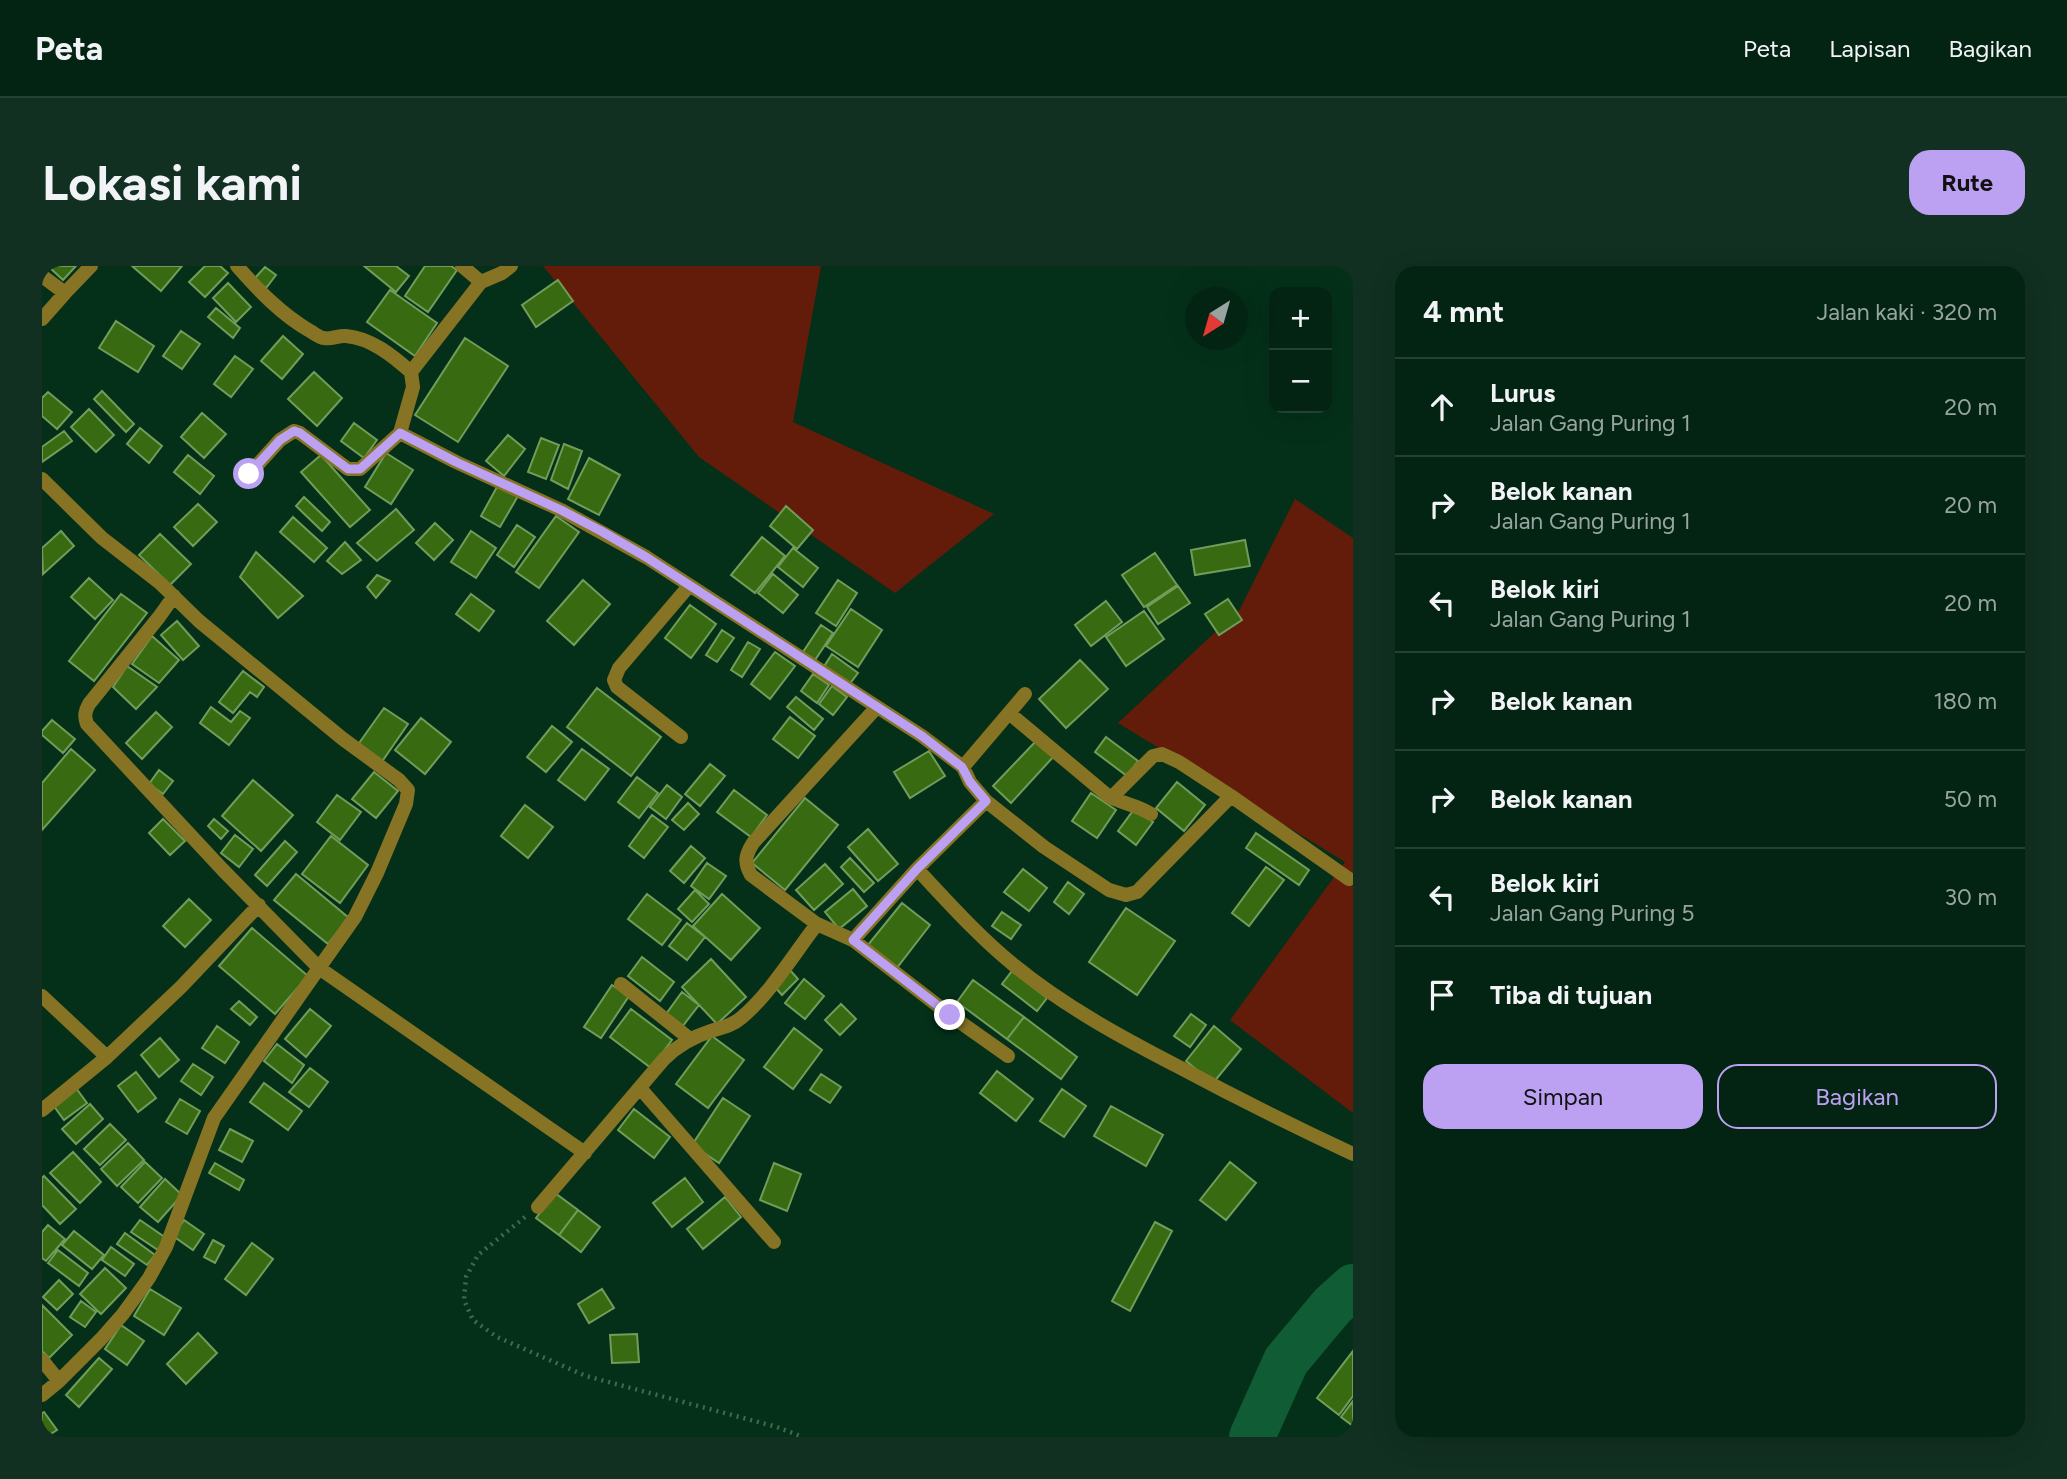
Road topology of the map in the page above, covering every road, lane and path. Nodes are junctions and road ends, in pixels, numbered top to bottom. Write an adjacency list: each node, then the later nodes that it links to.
1 (91, 266): 7 (street)
2 (237, 266): 9 (street)
3 (462, 266): 6 (street)
4 (512, 266): 6 (street)
5 (42, 276): 7 (street)
6 (481, 282): 9 (street)
7 (65, 293): 8 (street)
8 (42, 319)
9 (411, 372): 10 (street)
10 (400, 433): 11 (street); 13 (street)
11 (249, 474)
12 (42, 480): 14 (street)
13 (689, 586): 16 (street); 18 (street)
14 (174, 596): 26 (street); 29 (street)
15 (1025, 694): 17 (street)
16 (877, 707): 19 (street); 27 (street)
17 (1009, 713): 19 (street); 21 (street)
18 (681, 737)
19 (962, 767): 22 (street)
20 (1231, 796): 21 (street); 22 (street); 25 (street)
21 (1111, 798): 23 (street)
22 (986, 801): 24 (street)
23 (1151, 814)
24 (917, 869): 28 (street); 38 (street)
25 (1349, 879)
26 (259, 905): 29 (street); 34 (street)
27 (817, 924): 28 (street); 32 (street)
28 (853, 940): 33 (street)
29 (318, 968): 37 (street); 42 (street)
30 (621, 984): 32 (street)
31 (42, 996): 34 (street)
32 (690, 1039): 35 (street)
33 (1008, 1056)
34 (107, 1057): 36 (street)
35 (640, 1088): 37 (street); 40 (street)
36 (42, 1110)
37 (585, 1153): 39 (street)
38 (1353, 1154)
39 (538, 1207): 44 (path)
40 (774, 1242)
41 (42, 1360): 42 (street)
42 (59, 1381): 43 (street)
43 (42, 1395)
44 (803, 1437)

